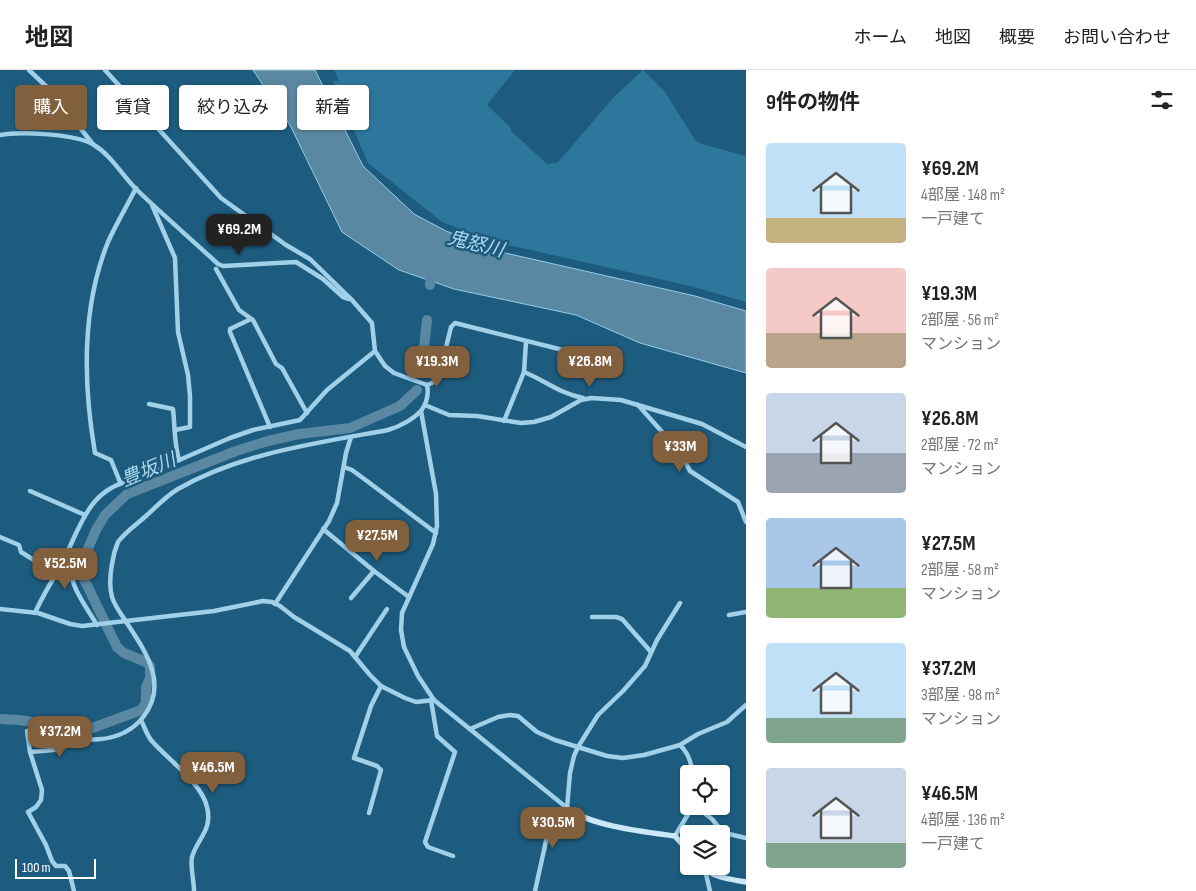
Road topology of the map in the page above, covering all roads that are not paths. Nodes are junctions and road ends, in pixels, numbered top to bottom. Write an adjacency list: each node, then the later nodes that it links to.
1 (29, 70): 4 (street)
2 (105, 70): 8 (street)
3 (0, 134): 4 (street)
4 (93, 144): 5 (street)
5 (136, 188): 6 (street); 28 (street)
6 (151, 202): 8 (street); 23 (street)
7 (216, 269): 9 (street)
8 (351, 299): 11 (street)
9 (252, 319): 20 (street); 22 (street)
10 (526, 342): 12 (street); 13 (street); 14 (street)
11 (375, 351): 14 (street); 20 (street)
12 (583, 355)
13 (524, 372): 15 (street); 21 (street)
14 (424, 384): 18 (street)
15 (587, 399): 17 (street); 21 (street)
16 (150, 404): 23 (street)
17 (637, 404): 25 (street); 31 (street)
18 (425, 405): 19 (street); 21 (street)
19 (421, 411): 24 (street); 33 (street)
20 (307, 412): 22 (street)
21 (504, 421)
22 (270, 427): 26 (street)
23 (175, 430): 26 (street)
24 (351, 437): 27 (street); 48 (street)
25 (746, 447)
26 (179, 460): 28 (street)
27 (344, 467): 32 (street); 33 (street)
28 (120, 482): 30 (street)
29 (30, 491): 30 (street)
30 (85, 515): 35 (street)
31 (746, 522)
32 (323, 529): 37 (street); 41 (street)
33 (436, 533): 38 (street)
34 (0, 537): 36 (street)
35 (70, 546): 36 (street); 49 (street)
36 (59, 567): 45 (street)
37 (374, 571): 38 (street); 39 (street)
38 (409, 597): 53 (street)
39 (351, 598)
40 (680, 603): 50 (street)
41 (275, 604): 48 (street); 51 (street)
42 (0, 609): 45 (street)
43 (387, 609): 51 (street)
44 (746, 612): 46 (street)
45 (35, 613): 49 (street)
46 (728, 615)
47 (592, 617): 50 (street)
48 (125, 622): 49 (street); 55 (street)
49 (99, 625)
50 (651, 652): 59 (street)
51 (355, 657): 52 (street)
52 (381, 686): 53 (street); 63 (street)
53 (433, 700): 56 (street); 69 (street)
54 (746, 705): 58 (street)
55 (141, 720): 57 (street); 74 (street)
56 (470, 729): 59 (street); 62 (street)
57 (85, 740): 60 (street); 60 (street)
58 (680, 745): 59 (street); 61 (street)
59 (578, 747): 62 (street)
60 (30, 752): 73 (street)
61 (690, 765)
62 (567, 808): 66 (street); 75 (street)
63 (368, 813)
64 (688, 815): 66 (street)
65 (706, 815): 67 (street)
66 (675, 836): 68 (street)
67 (746, 838)
68 (680, 842)
69 (453, 856)
70 (705, 875): 76 (street)
71 (713, 875): 72 (street)
72 (746, 882)
73 (74, 891)
74 (194, 891)
75 (535, 891)
76 (710, 891)

